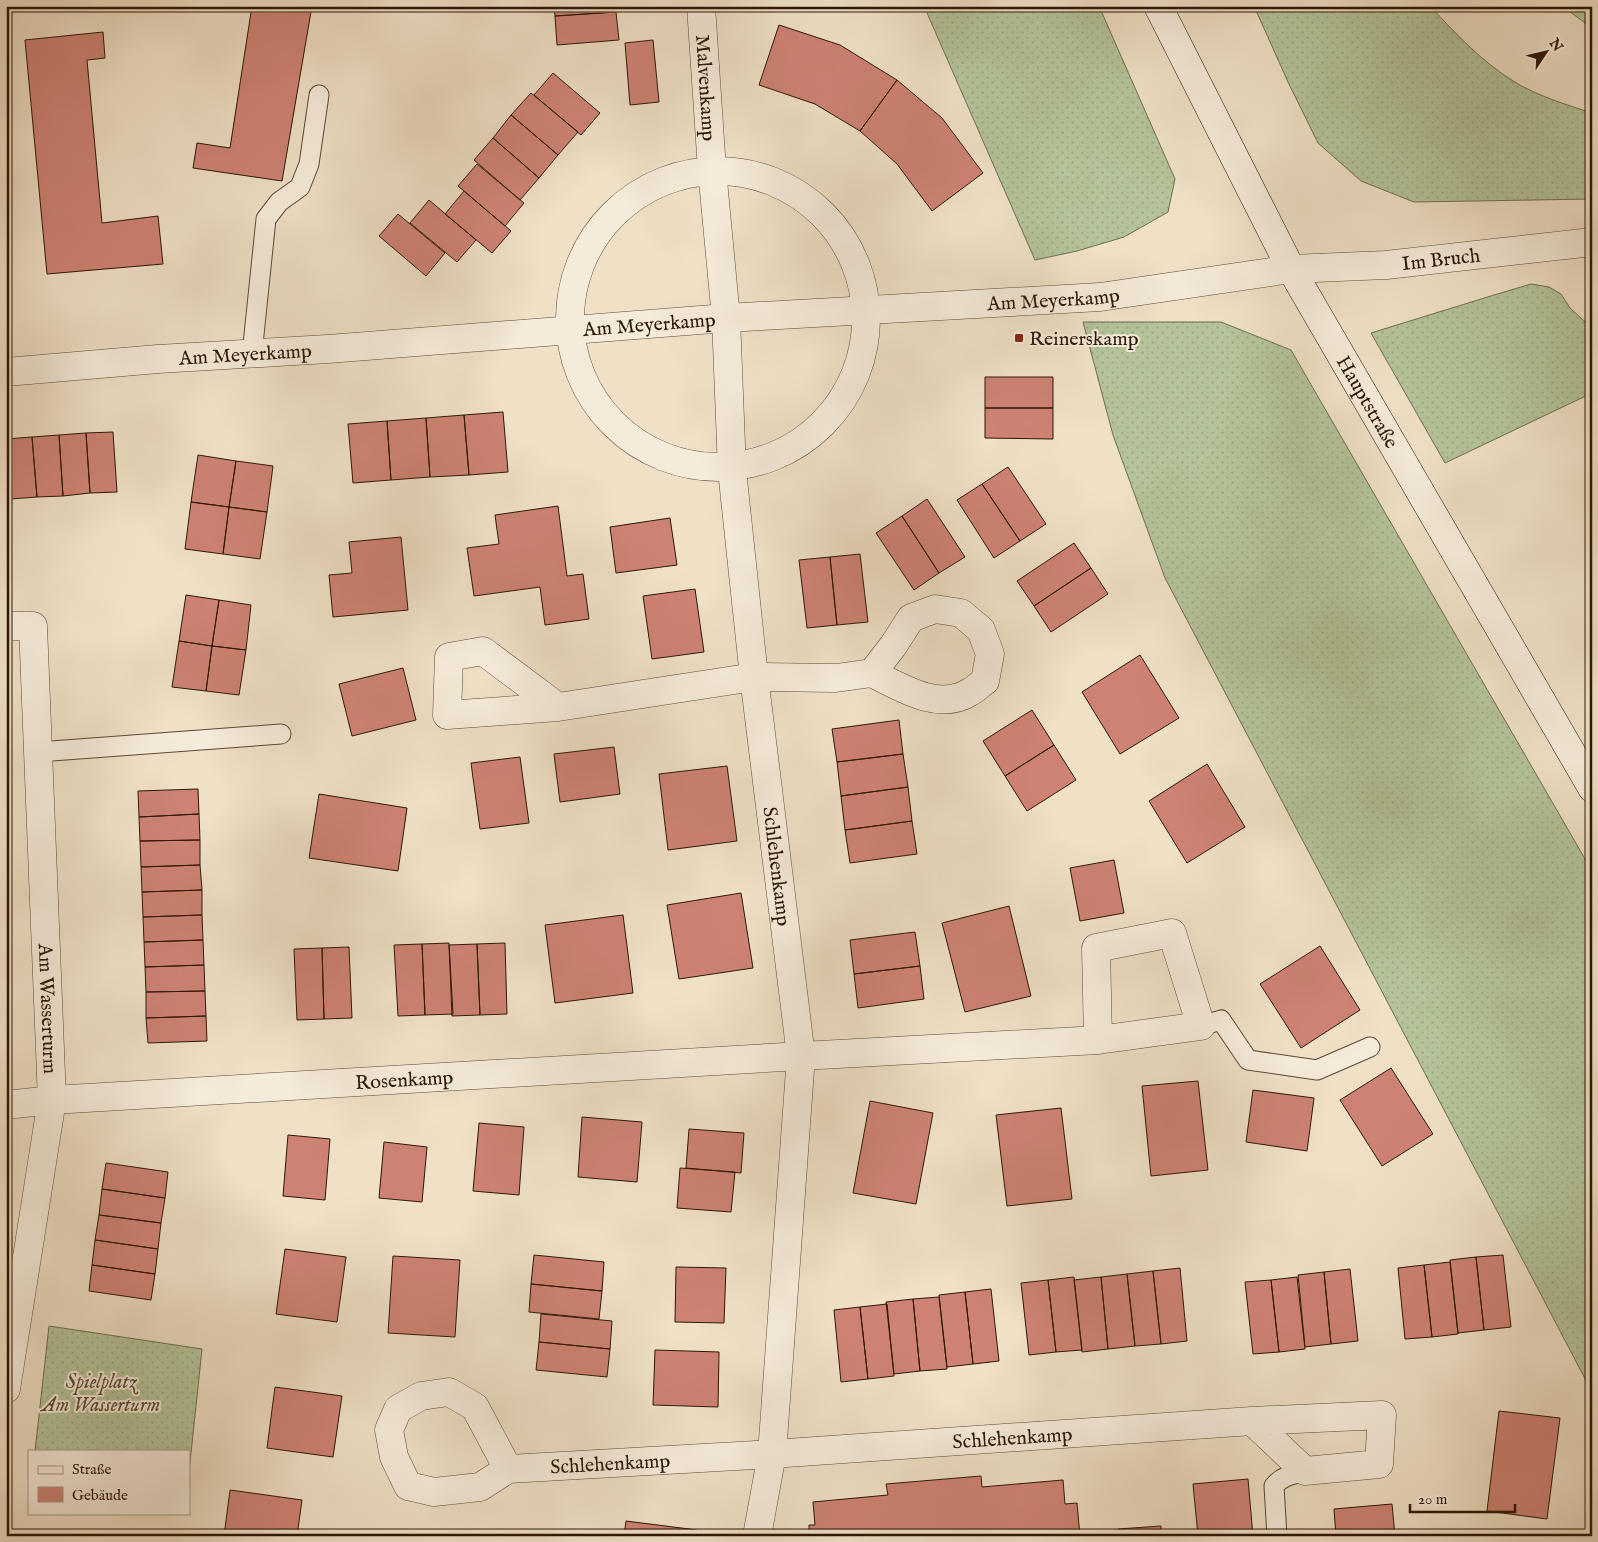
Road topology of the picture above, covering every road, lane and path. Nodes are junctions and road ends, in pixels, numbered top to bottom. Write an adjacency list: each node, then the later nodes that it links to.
1 (701, 6): 4 (street, Malvenkamp)
2 (1158, 6): 6 (street, Hauptstraße)
3 (319, 95): 10 (lane)
4 (712, 170): 7 (street, Malvenkamp); 8 (street, Malvenkamp); 9 (street, Malvenkamp)
5 (1592, 242): 6 (street, Im Bruch)
6 (1291, 269): 7 (street, Am Meyerkamp); 19 (street, Hauptstraße)
7 (870, 309): 8 (street, Am Meyerkamp); 12 (street)
8 (726, 318): 9 (street, Am Meyerkamp); 12 (street, Schlehenkamp)
9 (569, 330): 10 (street, Am Meyerkamp); 12 (street)
10 (252, 354): 11 (street, Am Meyerkamp)
11 (6, 372)
12 (732, 470): 15 (street, Schlehenkamp)
13 (6, 626): 18 (street, Am Wasserturm)
14 (872, 673): 15 (street)
15 (754, 678): 16 (street); 23 (street, Schlehenkamp)
16 (558, 707)
17 (281, 734): 18 (lane)
18 (38, 752): 24 (street, Am Wasserturm)
19 (1592, 788)
20 (1201, 1026): 21 (street); 21 (street); 22 (lane)
21 (1098, 1040): 23 (street)
22 (1370, 1047)
23 (801, 1056): 24 (street, Rosenkamp); 28 (street, Schlehenkamp)
24 (52, 1100): 25 (street, Rosenkamp); 26 (street, Am Wasserturm)
25 (6, 1105)
26 (6, 1388)
27 (1252, 1421): 28 (street, Schlehenkamp); 30 (street); 30 (street, Schlehenkamp)
28 (772, 1454): 29 (street, Schlehenkamp); 31 (street, Schlehenkamp)
29 (508, 1469)
30 (1305, 1471): 32 (lane)
31 (758, 1536)
32 (1277, 1536)

